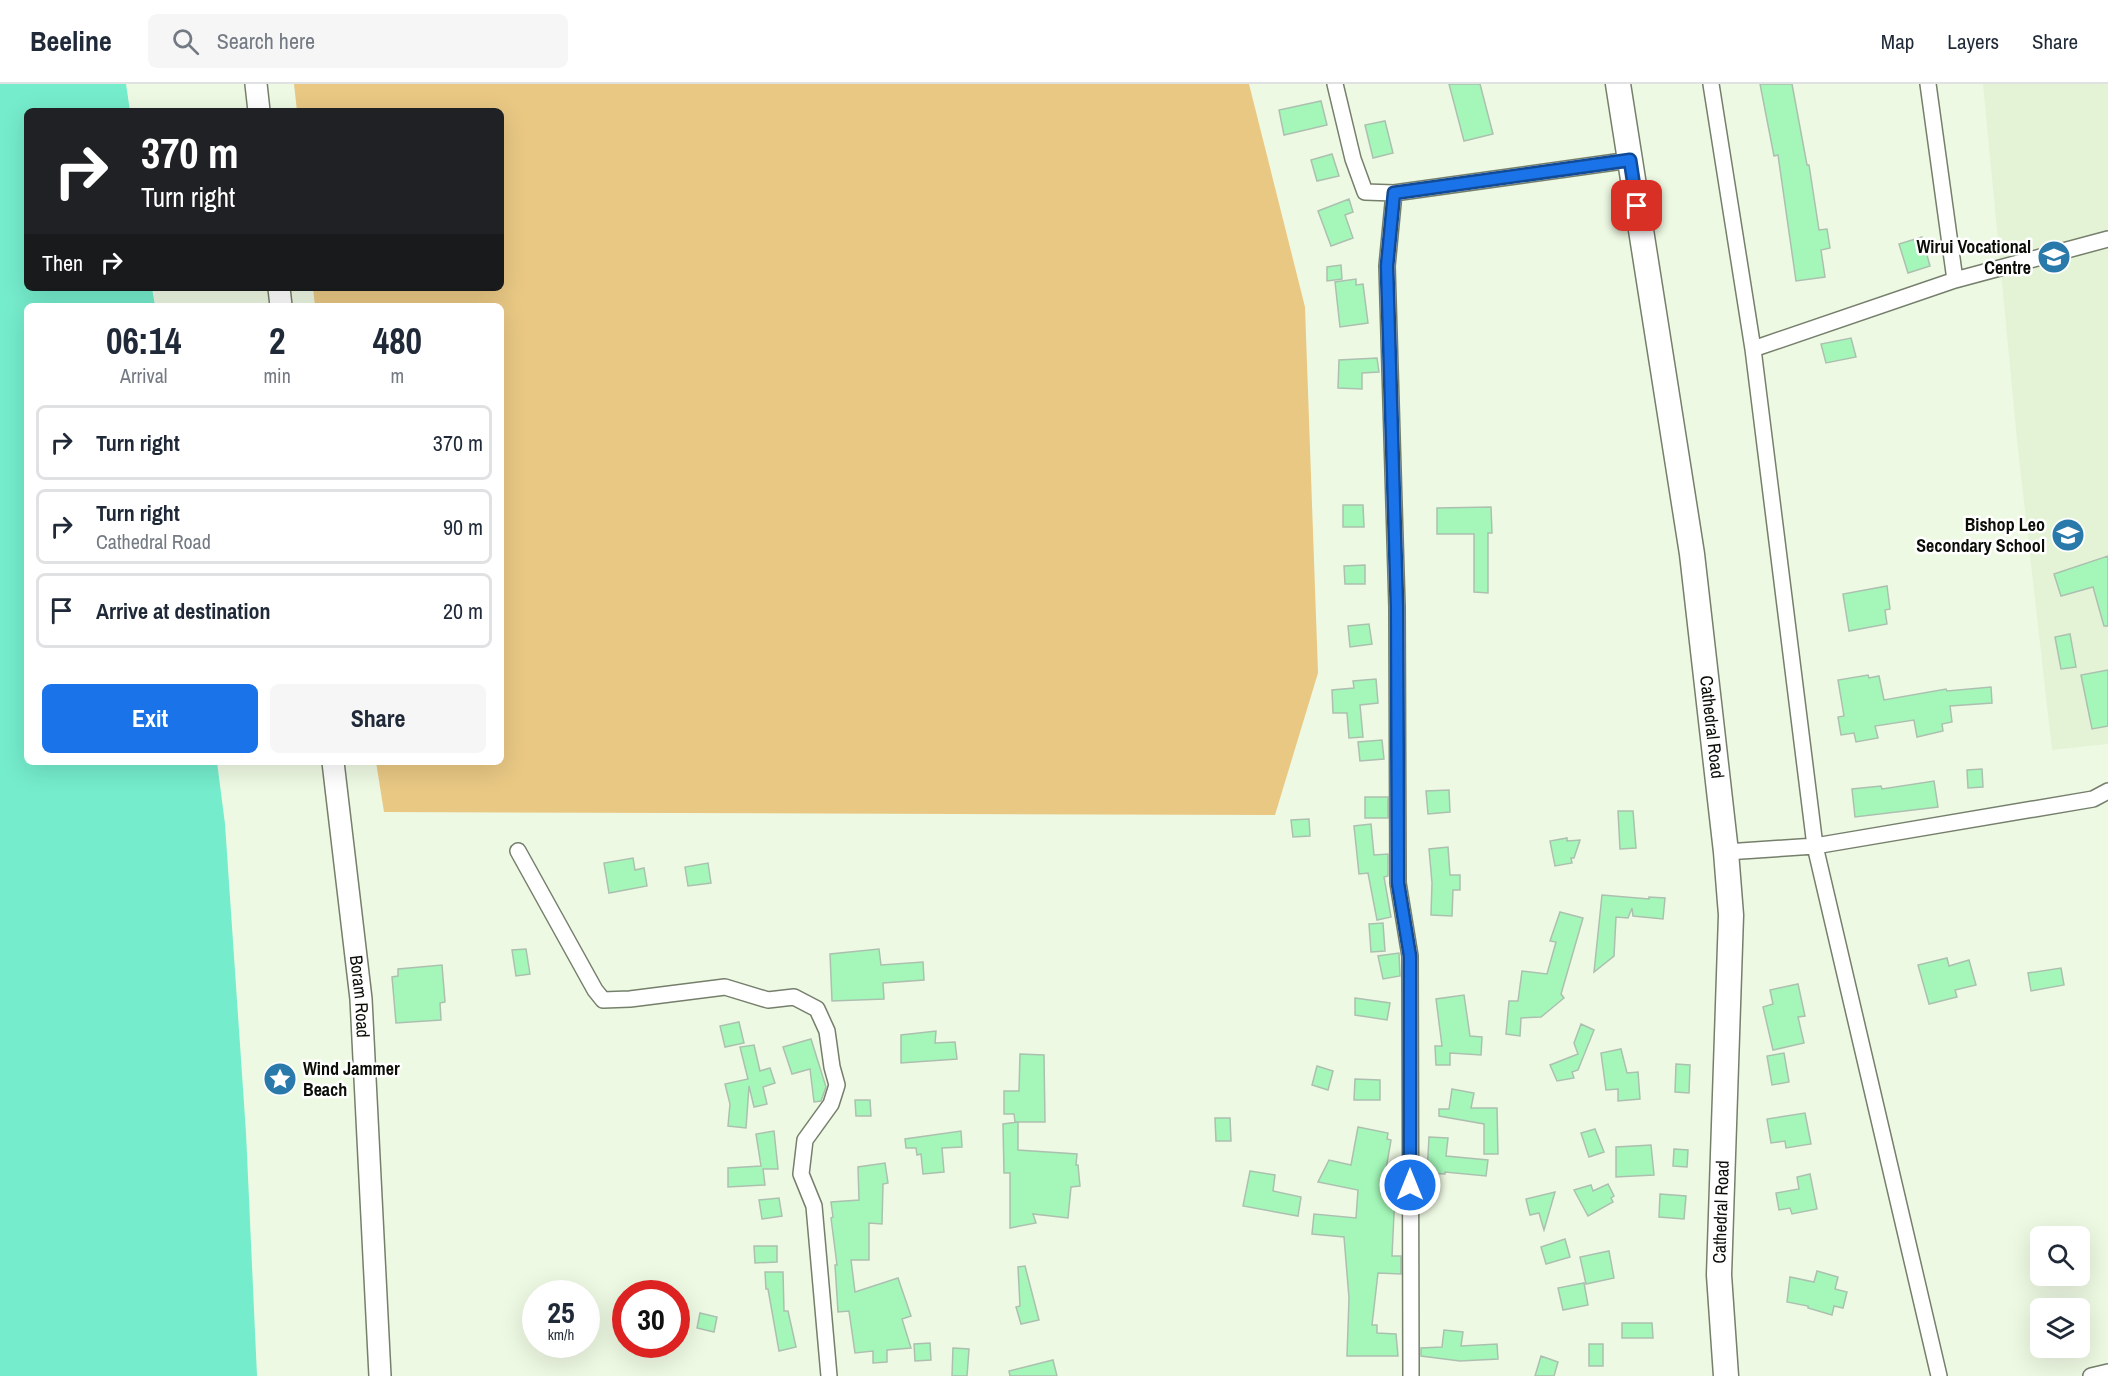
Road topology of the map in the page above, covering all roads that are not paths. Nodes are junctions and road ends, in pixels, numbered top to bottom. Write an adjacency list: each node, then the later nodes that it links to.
1 (256, 84): 6 (street)
2 (1335, 84): 8 (street)
3 (1618, 84): 7 (main road, Cathedral Road)
4 (1711, 84): 11 (street)
5 (1928, 84): 10 (street)
6 (259, 108)
7 (1630, 160): 8 (street); 16 (main road, Cathedral Road)
8 (1394, 193): 20 (street)
9 (2108, 238): 10 (street)
10 (1955, 280): 11 (street)
11 (1753, 348): 14 (street)
12 (333, 765): 18 (street, Boram Road)
13 (2108, 791): 14 (street)
14 (1815, 846): 16 (street); 22 (street)
15 (518, 851): 19 (street)
16 (1726, 852): 21 (main road, Cathedral Road)
17 (2108, 1372): 23 (street)
18 (380, 1376)
19 (829, 1376)
20 (1411, 1376)
21 (1726, 1376)
22 (1939, 1376)
23 (2091, 1376)

